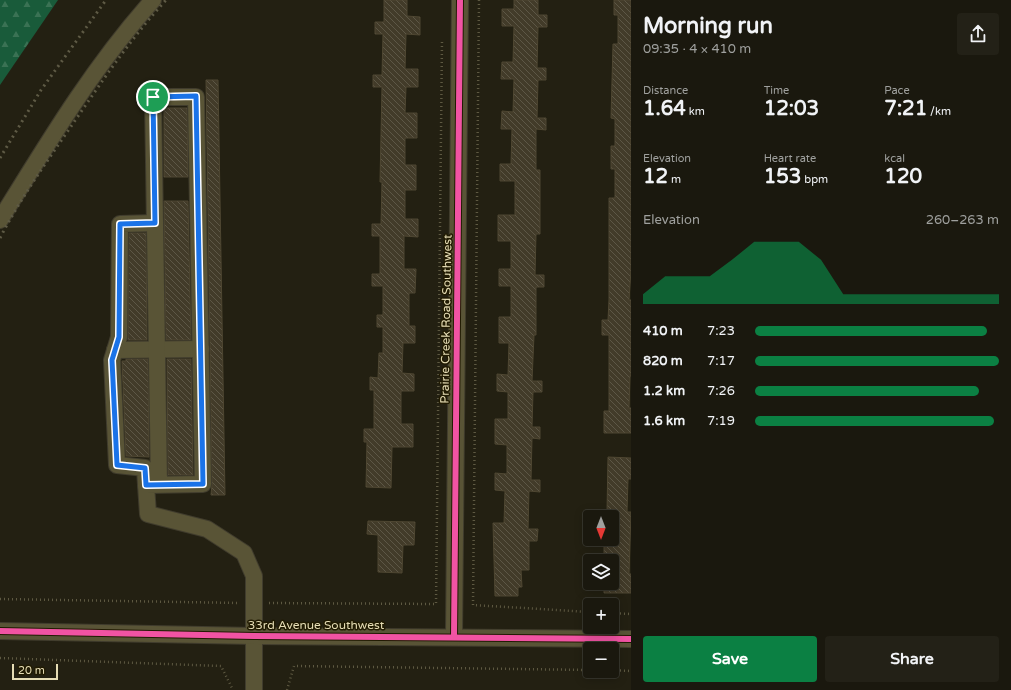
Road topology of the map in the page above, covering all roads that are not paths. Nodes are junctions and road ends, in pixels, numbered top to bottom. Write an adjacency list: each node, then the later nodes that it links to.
1 (153, 0): 3 (street)
2 (460, 0): 11 (street, Prairie Creek Road Southwest)
3 (0, 220)
4 (155, 223): 5 (street); 6 (street); 7 (street)
5 (200, 349): 7 (street); 8 (street)
6 (115, 350): 7 (street); 8 (street)
7 (157, 350): 8 (street)
8 (153, 485): 10 (street)
9 (0, 631): 10 (street, 33rd Avenue Southwest)
10 (254, 636): 11 (street, 33rd Avenue Southwest); 13 (street)
11 (454, 637): 12 (street, 33rd Avenue Southwest)
12 (631, 639)
13 (254, 690)

